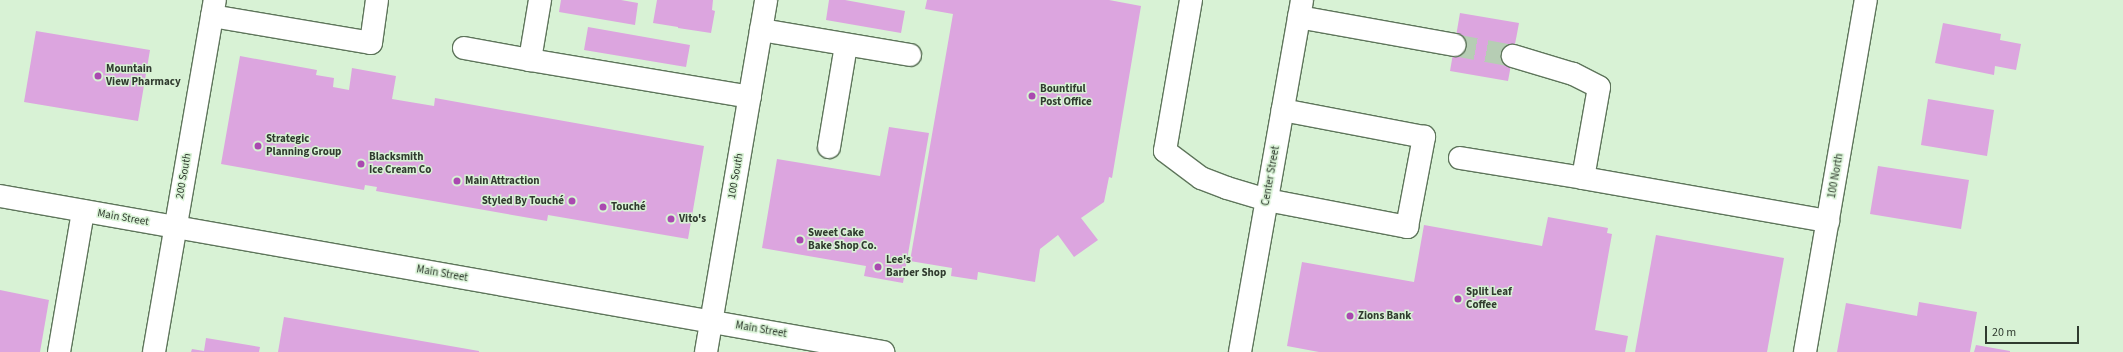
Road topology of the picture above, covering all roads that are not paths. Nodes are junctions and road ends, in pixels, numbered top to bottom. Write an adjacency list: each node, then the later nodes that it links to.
1 (377, 0): 6 (street)
2 (540, 0): 14 (street)
3 (766, 0): 8 (street, 100 South)
4 (1191, 0): 21 (street)
5 (1866, 0): 23 (street, 100 North)
6 (213, 8): 24 (street, 200 South)
7 (1301, 8): 10 (street); 16 (street, Center Street)
8 (761, 30): 9 (street); 15 (street, 100 South)
9 (846, 45): 12 (street); 17 (street)
10 (1454, 45)
11 (464, 48): 14 (street)
12 (910, 55)
13 (1513, 56): 19 (street)
14 (530, 60): 15 (street)
15 (750, 97): 25 (street, 100 South)
16 (1283, 110): 21 (street, Center Street); 21 (street)
17 (829, 147)
18 (1460, 158): 19 (street)
19 (1583, 178): 23 (street)
20 (0, 196): 22 (street, Main Street)
21 (1267, 200): 30 (street, Center Street)
22 (83, 211): 24 (street, Main Street); 26 (street)
23 (1828, 221): 31 (street, 100 North)
24 (175, 227): 25 (street, Main Street); 27 (street, 200 South)
25 (711, 322): 28 (street, 100 South); 29 (street, Main Street)
26 (59, 352)
27 (154, 352)
28 (706, 352)
29 (883, 352)
30 (1240, 352)
31 (1805, 352)

